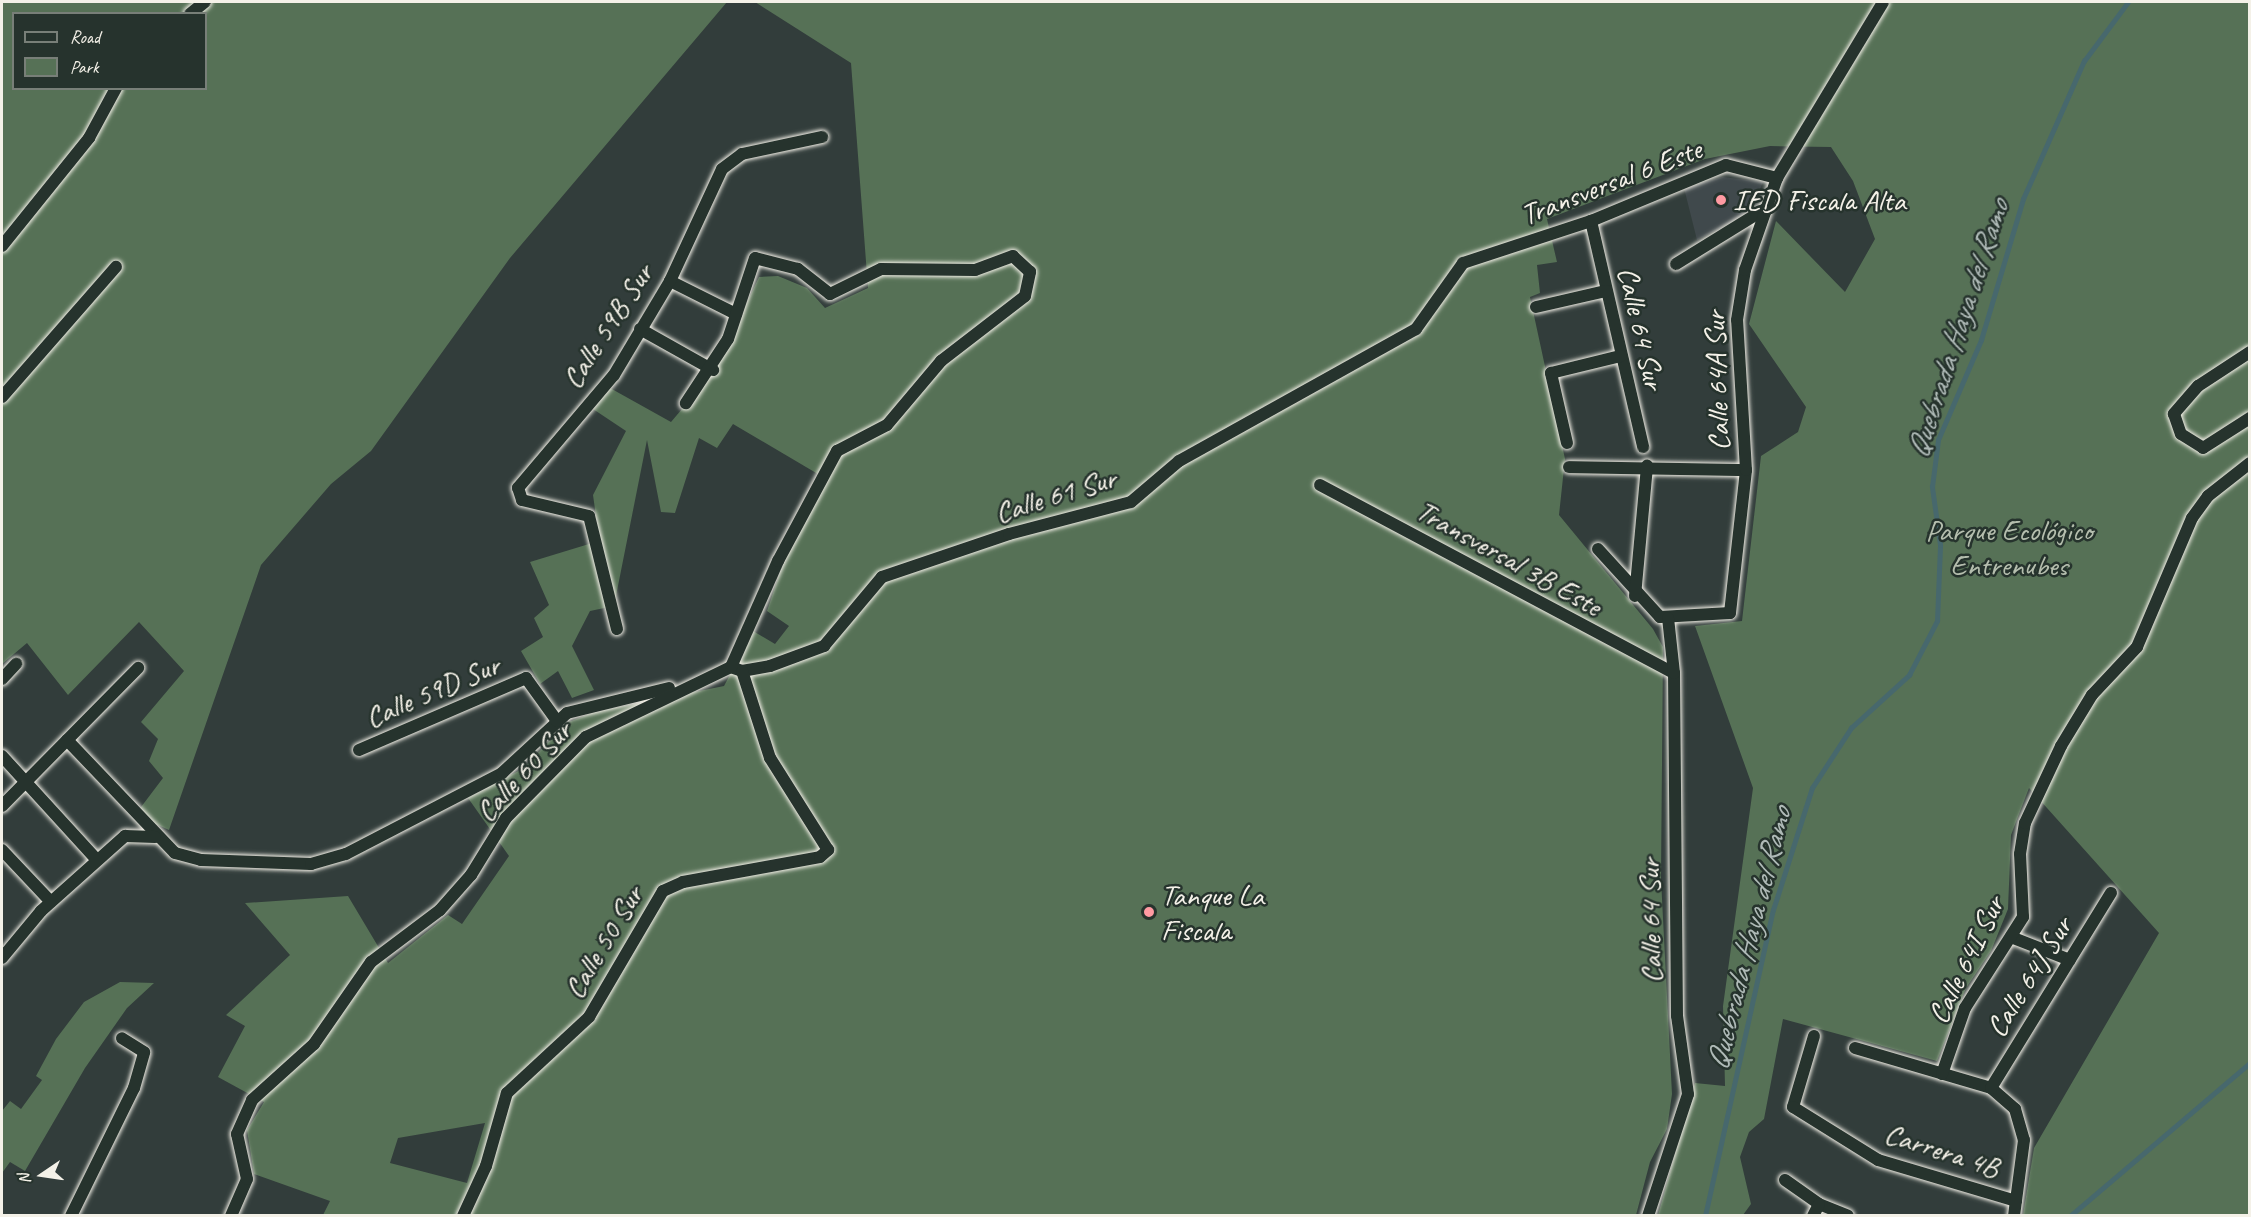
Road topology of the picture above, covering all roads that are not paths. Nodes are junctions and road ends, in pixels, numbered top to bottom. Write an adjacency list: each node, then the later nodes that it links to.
1 (205, 2): 3 (street)
2 (1883, 2): 6 (street, Calle 64A Sur)
3 (192, 12)
4 (115, 90): 9 (street)
5 (822, 137): 13 (street, Calle 59B Sur)
6 (1777, 178): 7 (street, Calle 64A Sur); 8 (street, Transversal 6 Este)
7 (1765, 209): 11 (street); 29 (street, Calle 64A Sur)
8 (1591, 220): 10 (street, Transversal 6 Este); 14 (street, Calle 64 Sur)
9 (2, 246)
10 (1463, 263): 37 (street, Calle 61 Sur)
11 (1676, 264)
12 (116, 267): 21 (street)
13 (670, 280): 16 (street); 17 (street, Calle 59B Sur)
14 (1606, 291): 15 (street); 19 (street, Calle 64 Sur)
15 (1536, 307)
16 (736, 314): 20 (street); 37 (street)
17 (640, 329): 20 (street); 34 (street, Calle 59B Sur)
18 (2250, 352): 23 (street)
19 (1621, 356): 24 (street); 25 (street, Calle 64 Sur)
20 (713, 370): 22 (street)
21 (2, 397)
22 (686, 403)
23 (2250, 418)
24 (1567, 443)
25 (1643, 447)
26 (2250, 463): 52 (street, Calle 64I Sur)
27 (1647, 466): 28 (street); 29 (street); 32 (street)
28 (1569, 467)
29 (1746, 470): 33 (street, Calle 64A Sur)
30 (1320, 485): 38 (street, Transversal 3B Este)
31 (1598, 549): 32 (street)
32 (1635, 596): 33 (street)
33 (1668, 618): 38 (street, Calle 64 Sur)
34 (617, 629)
35 (16, 664): 39 (street)
36 (138, 668): 42 (street)
37 (737, 669): 40 (street, Calle 60 Sur); 65 (street, Calle 50 Sur)
38 (1674, 673): 66 (street, Calle 64 Sur)
39 (2, 679)
40 (688, 685): 41 (street); 64 (street, Calle 60 Sur)
41 (557, 721): 43 (street, Calle 59D Sur); 47 (street)
42 (67, 740): 45 (street); 47 (street)
43 (359, 750)
44 (2, 756): 45 (street)
45 (25, 782): 46 (street); 49 (street)
46 (2, 806)
47 (155, 837): 49 (street)
48 (2, 850): 51 (street)
49 (96, 859): 51 (street)
50 (2111, 893): 54 (street, Calle 64J Sur)
51 (51, 902): 53 (street)
52 (2012, 937): 54 (street); 58 (street, Calle 64I Sur)
53 (2, 958)
54 (2070, 960): 59 (street, Calle 64J Sur)
55 (1814, 1036): 61 (street, Carrera 4B)
56 (122, 1038): 63 (street)
57 (1855, 1048): 58 (street)
58 (1942, 1074): 59 (street)
59 (1991, 1088): 61 (street)
60 (1785, 1180): 62 (street)
61 (2016, 1201): 69 (street)
62 (1819, 1204): 67 (street); 68 (street)
63 (71, 1215)
64 (231, 1215)
65 (463, 1215)
66 (1648, 1215)
67 (1813, 1215)
68 (1848, 1215)
69 (2014, 1215)

